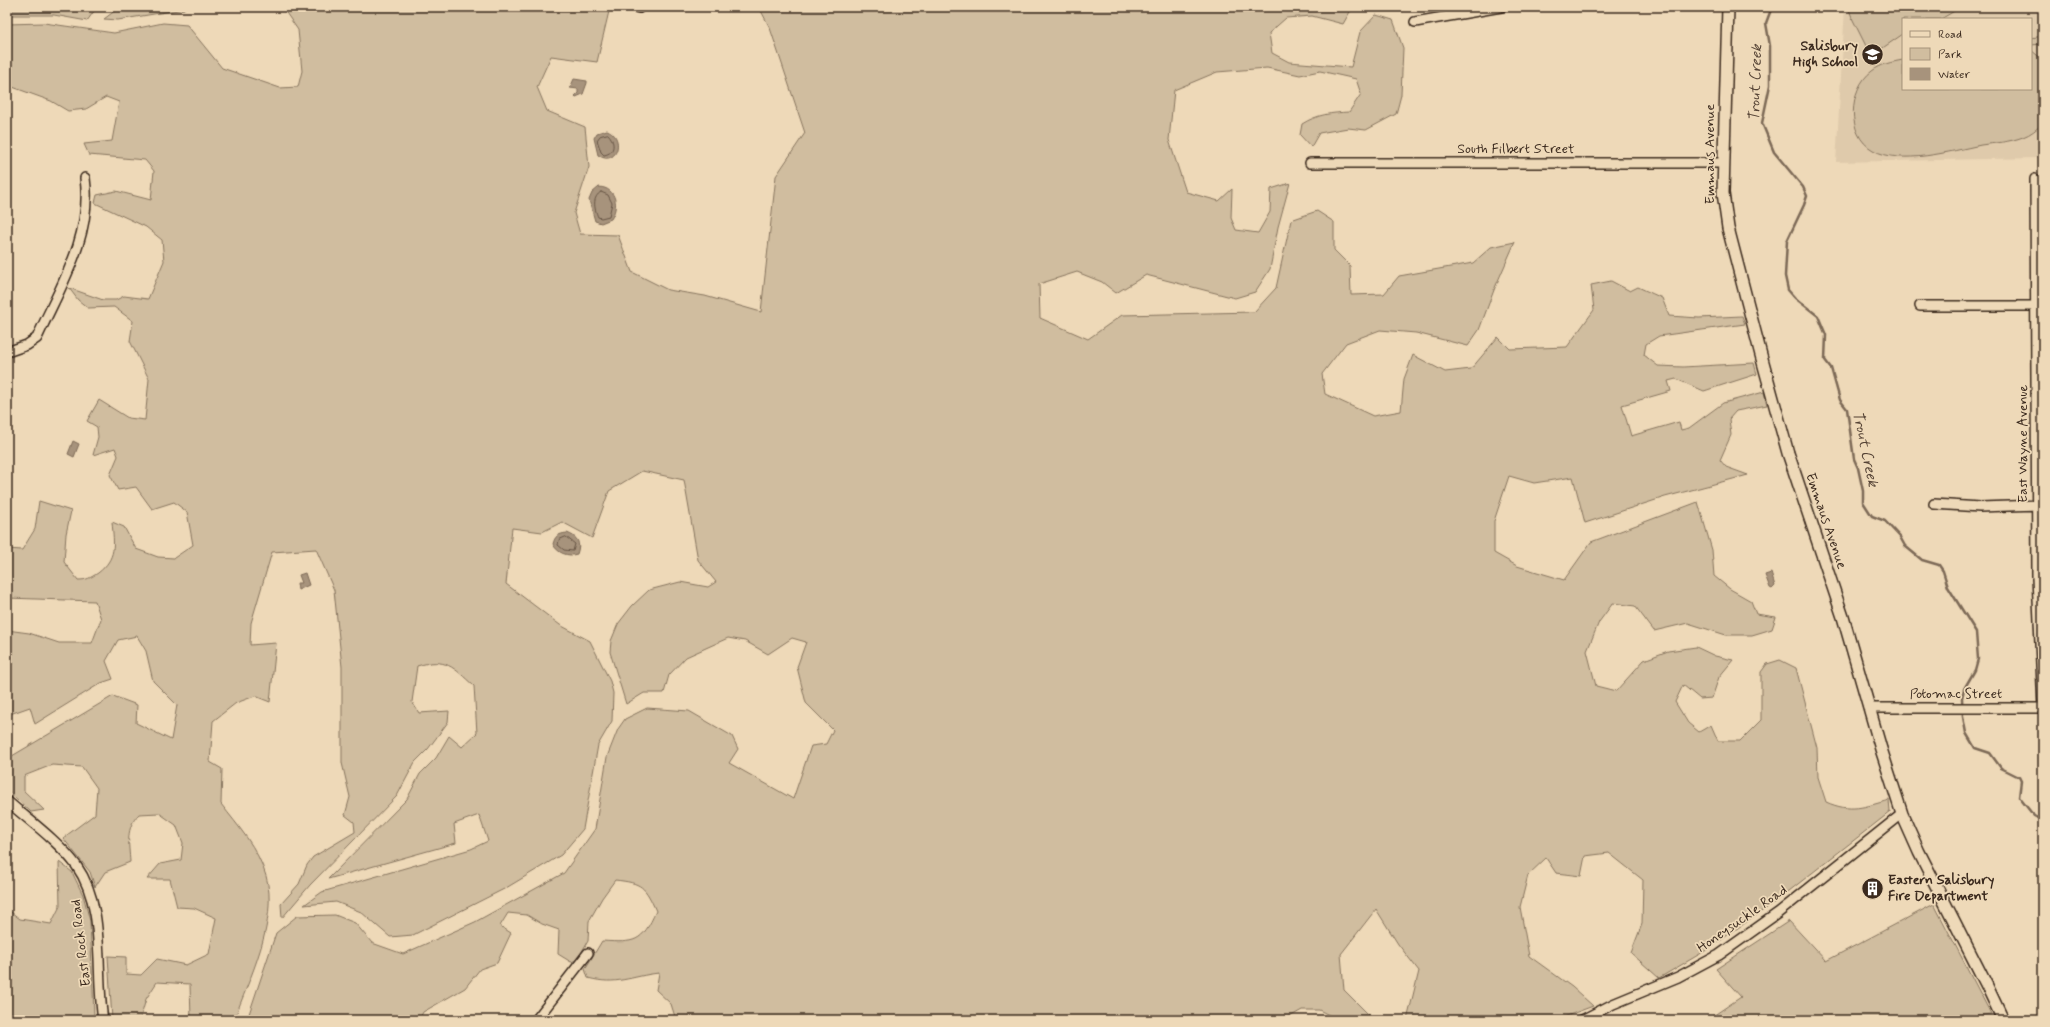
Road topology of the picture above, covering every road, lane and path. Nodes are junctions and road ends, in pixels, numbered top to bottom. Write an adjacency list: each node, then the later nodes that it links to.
1 (1501, 7): 3 (street)
2 (1728, 7): 5 (main road, Emmaus Avenue)
3 (1415, 22)
4 (1310, 163): 5 (street, South Filbert Street)
5 (1723, 163): 13 (main road, Emmaus Avenue)
6 (85, 178): 10 (street)
7 (2035, 179): 9 (street, East Wayne Avenue)
8 (1920, 306): 9 (street)
9 (2039, 306): 12 (street, East Wayne Avenue)
10 (7, 352)
11 (1934, 504): 12 (street)
12 (2040, 505): 14 (street, East Wayne Avenue)
13 (1869, 708): 14 (street, Potomac Street); 16 (main road, Emmaus Avenue)
14 (2043, 708)
15 (7, 800): 18 (street, East Rock Road)
16 (1902, 814): 20 (street, Honeysuckle Road); 21 (main road, Emmaus Avenue)
17 (588, 953): 19 (street)
18 (103, 1020)
19 (536, 1020)
20 (1582, 1020)
21 (2003, 1020)

